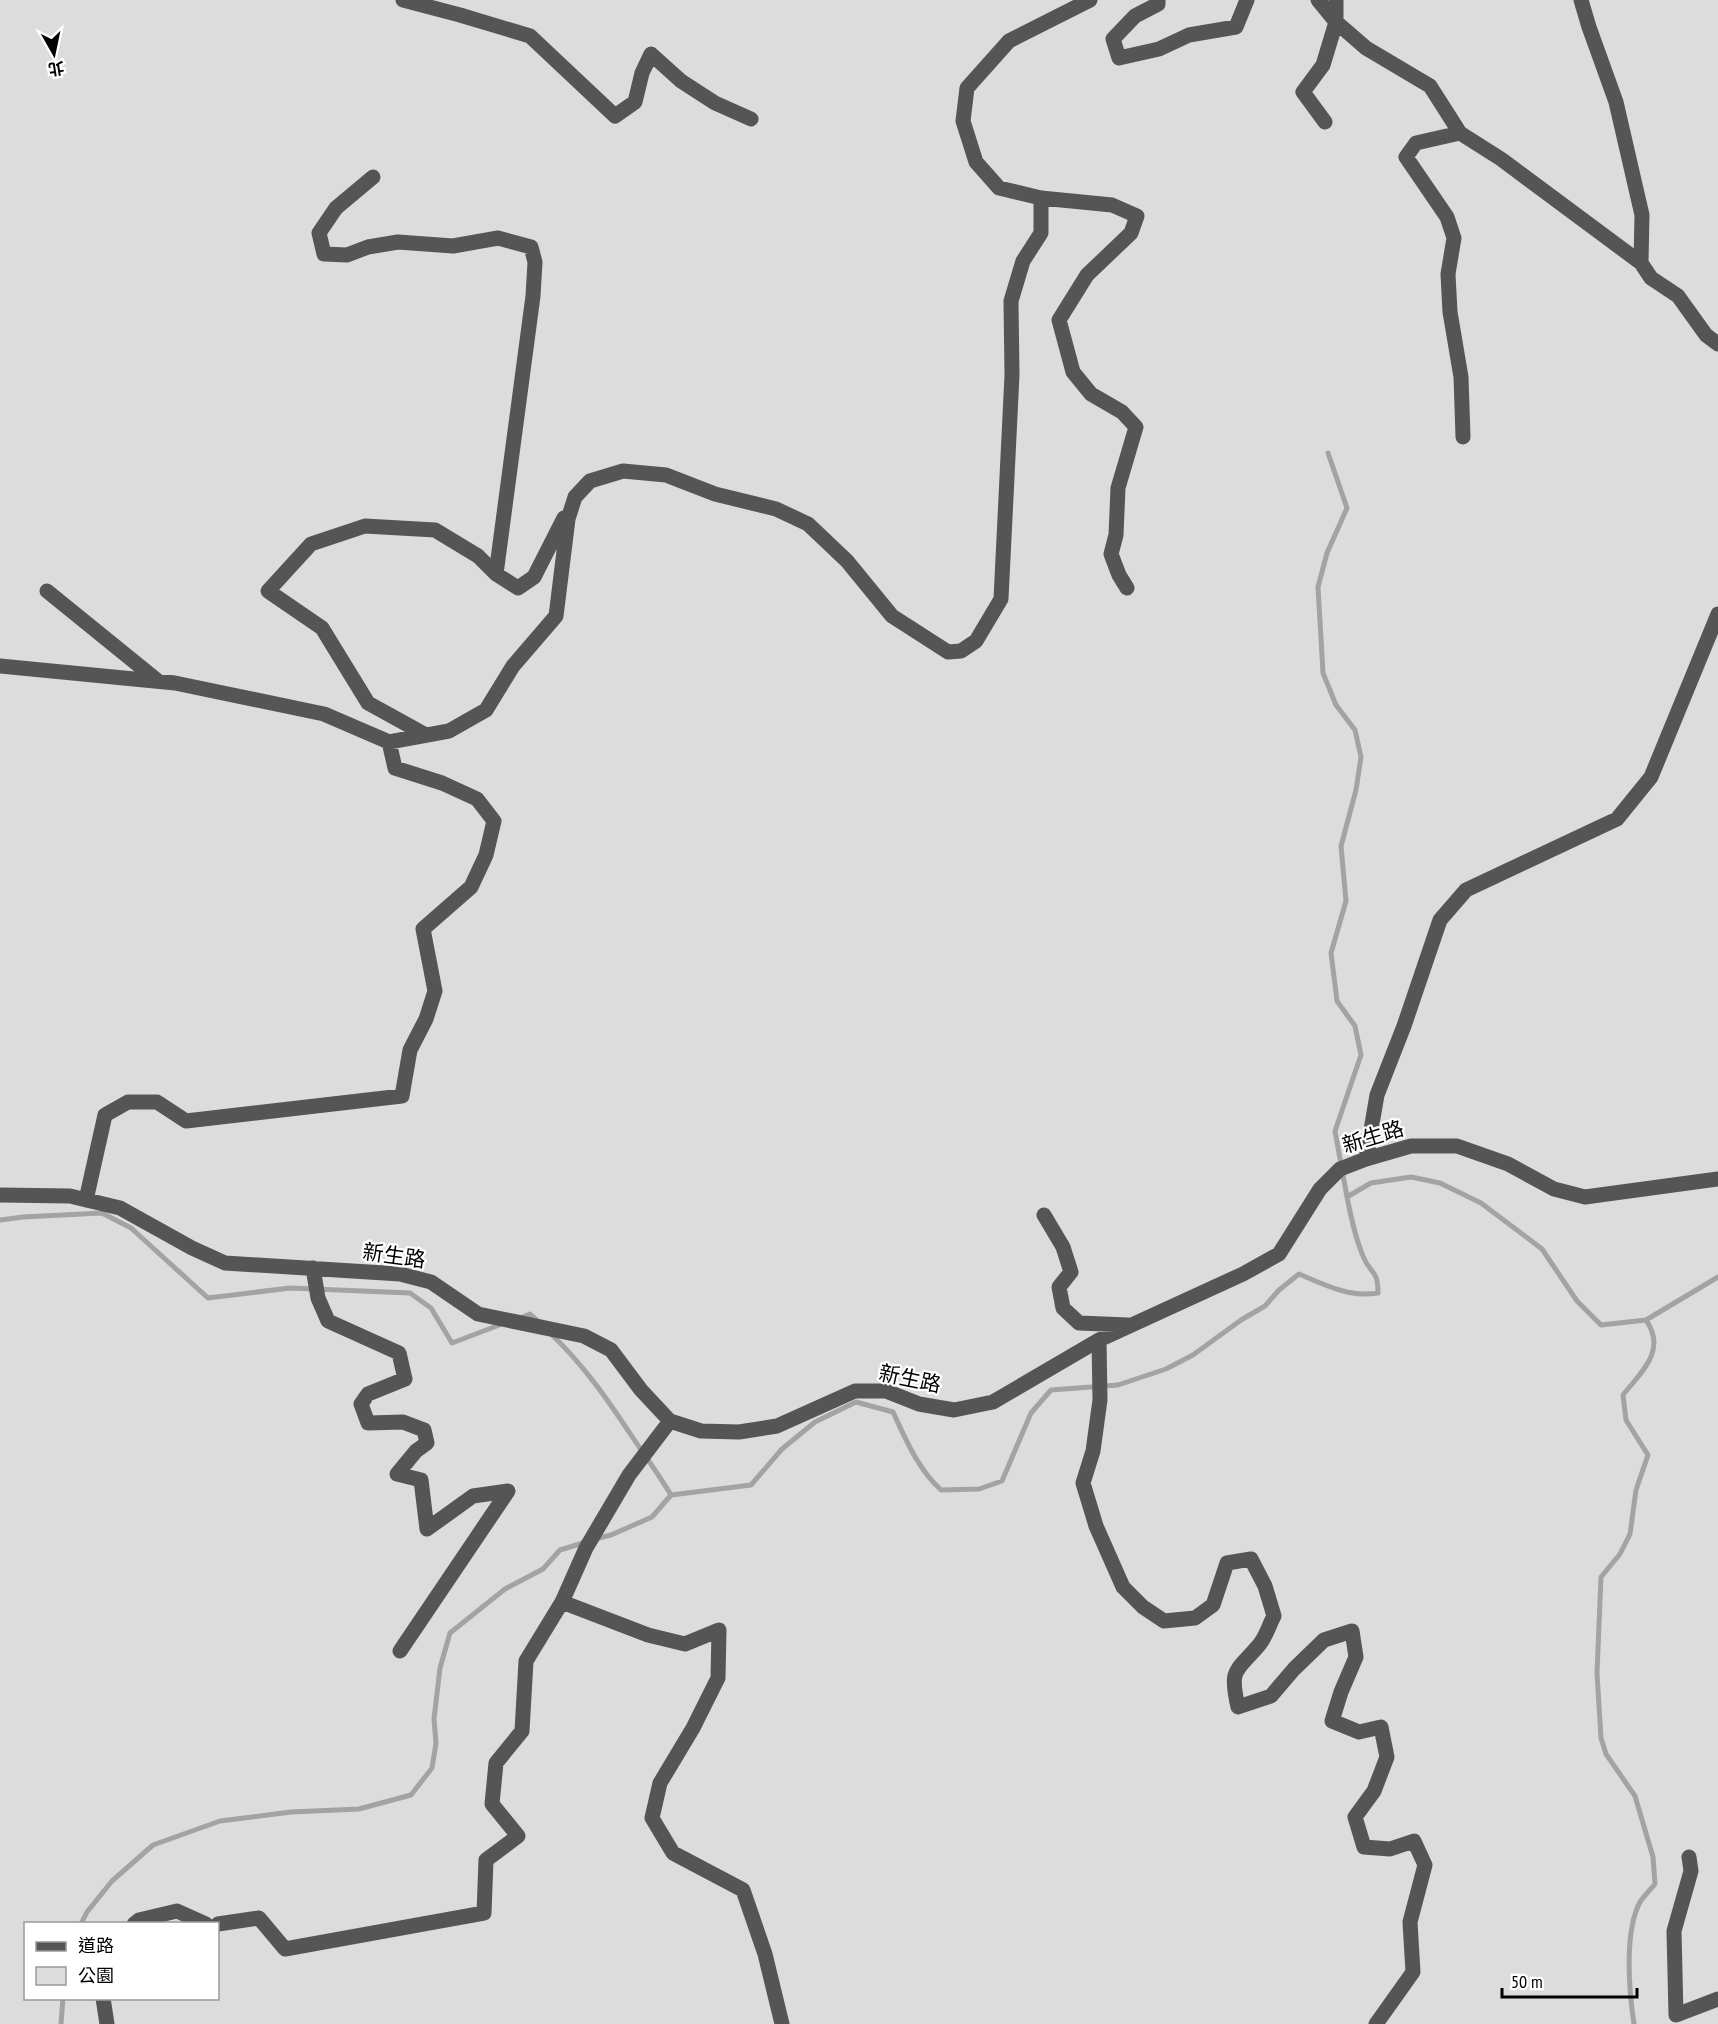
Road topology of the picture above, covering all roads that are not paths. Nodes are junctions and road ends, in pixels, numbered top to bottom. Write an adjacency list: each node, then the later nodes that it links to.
1 (403, 0): 9 (street)
2 (1090, 0): 13 (street)
3 (1158, 0): 4 (street)
4 (1247, 0)
5 (1318, 0): 8 (street)
6 (1336, 0): 8 (street)
7 (1581, 0): 14 (street)
8 (1336, 22): 10 (street); 11 (street)
9 (752, 119)
10 (1324, 122)
11 (1460, 133): 14 (street); 16 (street)
12 (373, 177): 18 (street)
13 (1041, 198): 17 (street); 19 (street)
14 (1641, 263): 15 (street)
15 (1718, 344)
16 (1463, 437)
17 (575, 497): 18 (street); 24 (street)
18 (496, 574): 24 (street)
19 (1127, 588)
20 (46, 591): 23 (street)
21 (1718, 614): 26 (street)
22 (0, 666): 23 (street)
23 (158, 681): 25 (street)
24 (426, 735): 25 (street)
25 (389, 742): 29 (street)
26 (1353, 1164): 27 (street, 新生路); 32 (street, 新生路)
27 (1718, 1179)
28 (0, 1195): 29 (street, 新生路)
29 (86, 1200): 31 (street, 新生路)
30 (1044, 1215): 32 (street)
31 (314, 1273): 34 (street, 新生路); 36 (street)
32 (1131, 1325): 33 (street, 新生路)
33 (1099, 1340): 34 (street, 新生路); 45 (street)
34 (670, 1421): 35 (street)
35 (562, 1602): 40 (street); 44 (street)
36 (400, 1652)
37 (1689, 1857): 41 (street)
38 (136, 1922): 39 (street)
39 (204, 1922)
40 (219, 1924)
41 (1718, 1999)
42 (103, 2000): 43 (street)
43 (108, 2024)
44 (782, 2024)
45 (1376, 2024)

